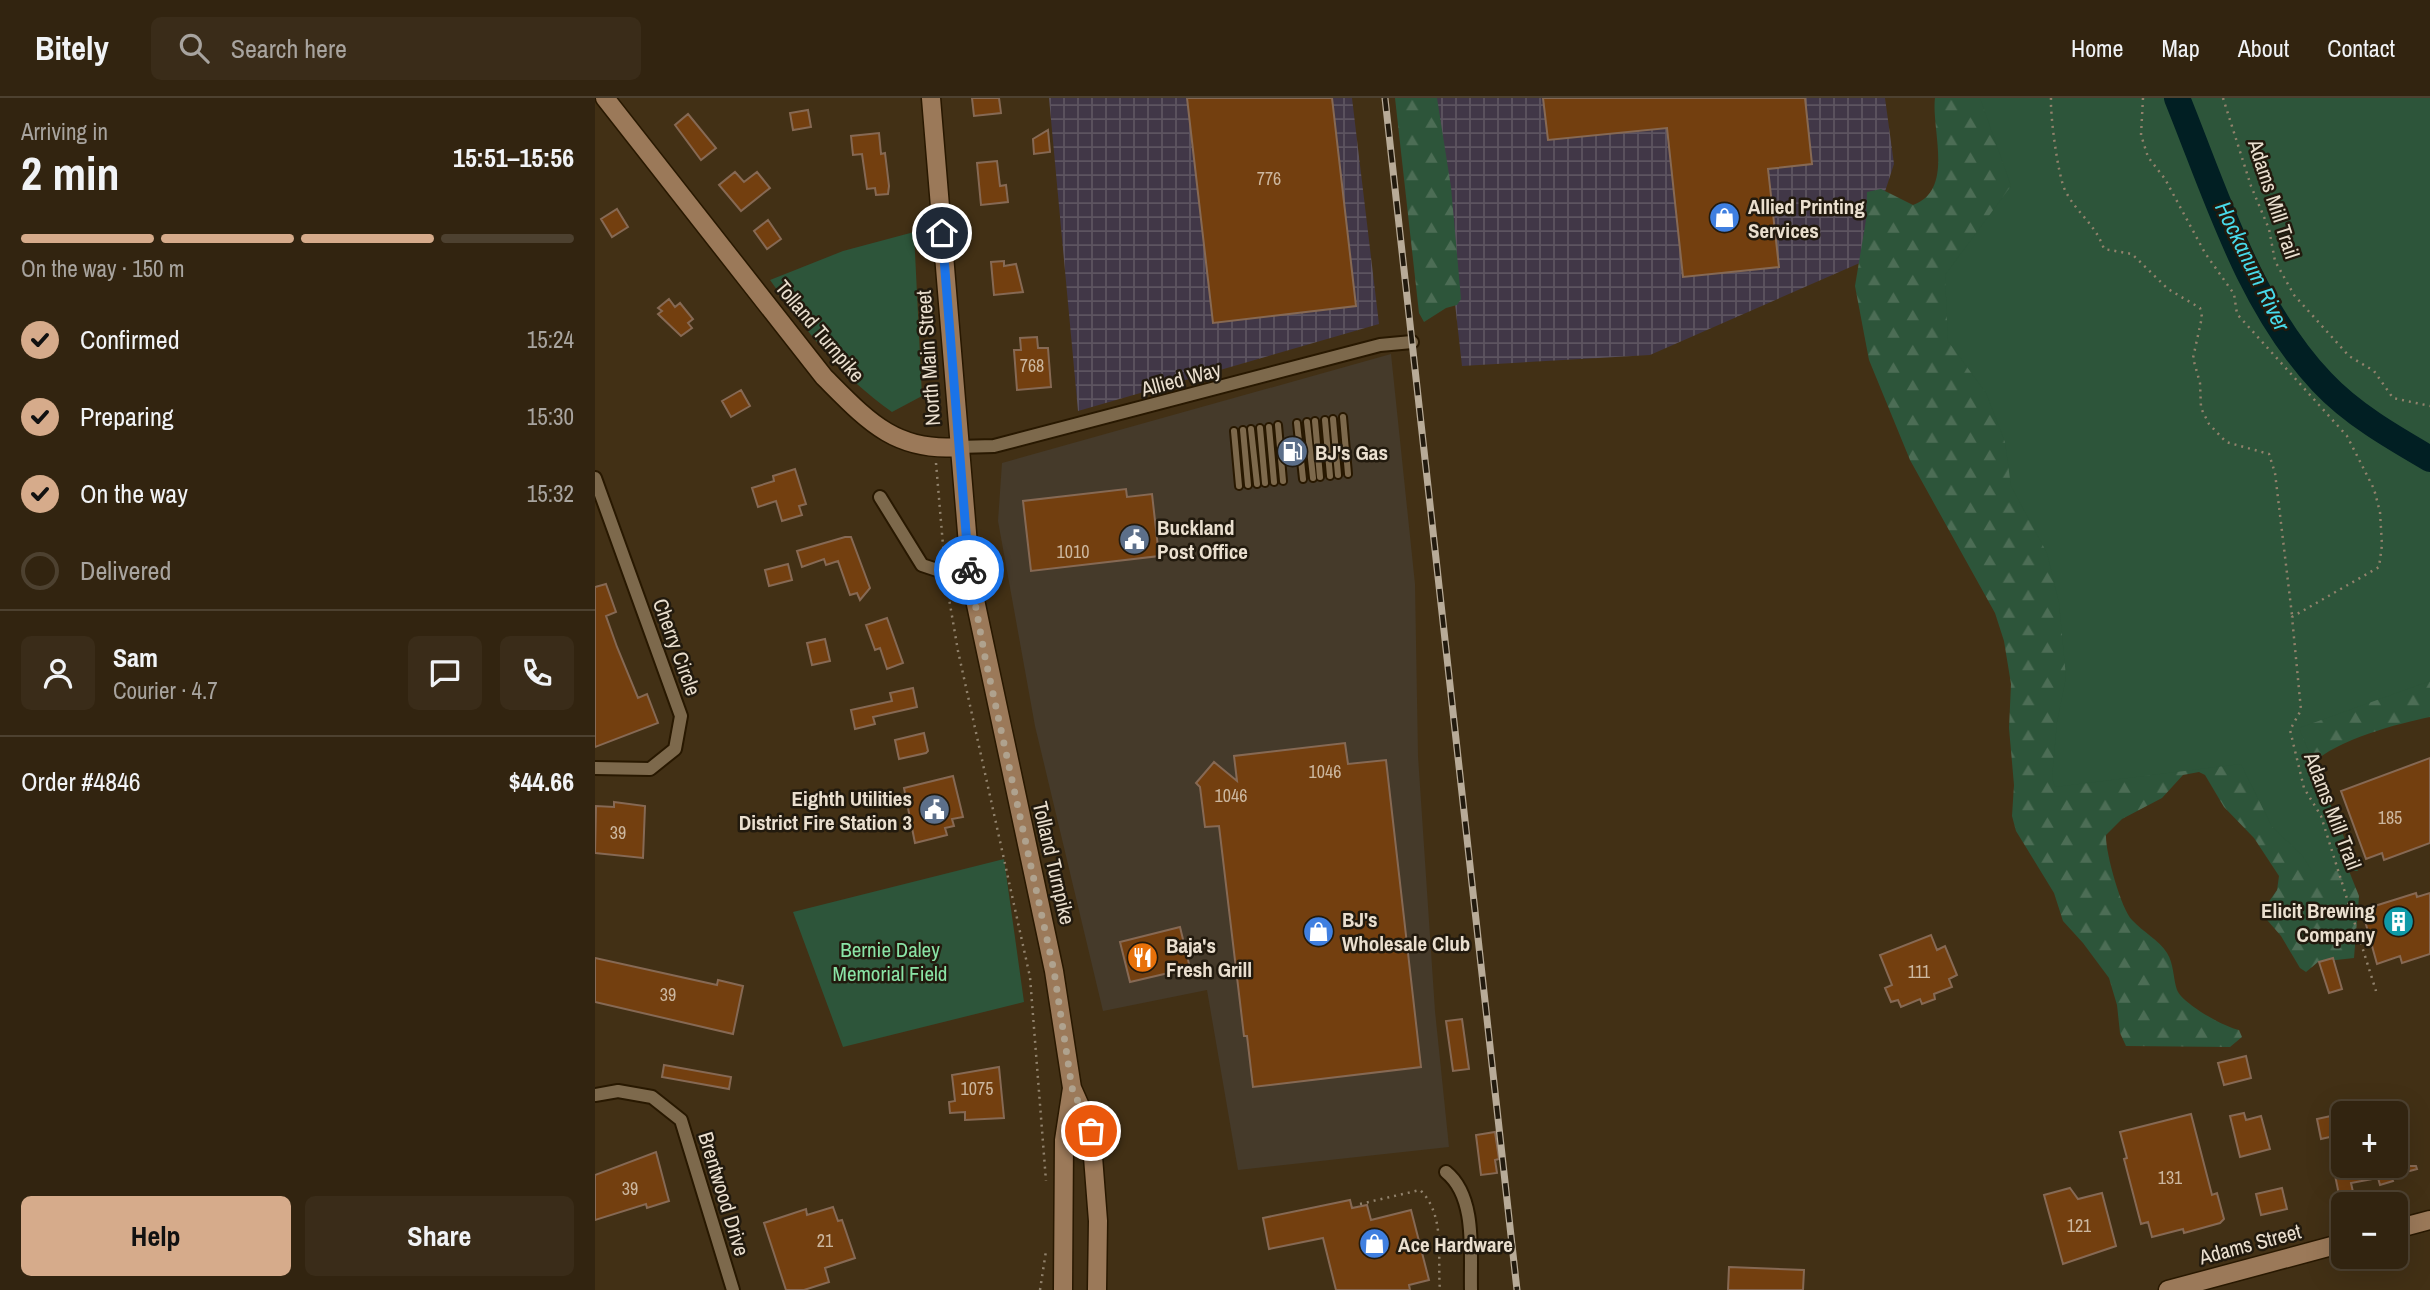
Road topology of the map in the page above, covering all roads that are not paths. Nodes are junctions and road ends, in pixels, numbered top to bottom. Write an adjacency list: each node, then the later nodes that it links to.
1 (605, 98): 15 (main road, Tolland Turnpike)
2 (931, 98): 15 (main road, North Main Street)
3 (1412, 342): 15 (street, Allied Way)
4 (1343, 418): 16 (lane)
5 (1329, 419): 17 (lane)
6 (1315, 421): 7 (lane)
7 (1307, 422)
8 (1297, 423): 19 (lane)
9 (1278, 425): 20 (lane)
10 (1269, 426): 21 (lane)
11 (1260, 428): 22 (lane)
12 (1251, 429): 23 (lane)
13 (1243, 430): 24 (lane)
14 (1234, 431): 25 (lane)
15 (958, 447): 27 (main road, Tolland Turnpike)
16 (1348, 474)
17 (1334, 476)
18 (595, 478): 28 (street, Cherry Circle)
19 (1303, 479)
20 (1283, 481)
21 (1274, 482)
22 (1265, 483)
23 (1257, 484)
24 (1248, 485)
25 (1239, 486)
26 (880, 497): 27 (street)
27 (969, 567): 29 (main road, Tolland Turnpike)
28 (595, 768)
29 (1072, 1088): 36 (main road, Tolland Turnpike); 37 (main road, Tolland Turnpike)
30 (595, 1095): 35 (street, Brentwood Drive)
31 (1446, 1172): 38 (street)
32 (2430, 1220): 33 (main road)
33 (2408, 1226)
34 (2331, 1246): 39 (main road, Adams Street)
35 (733, 1290)
36 (1063, 1290)
37 (1097, 1290)
38 (1471, 1290)
39 (2168, 1290)

